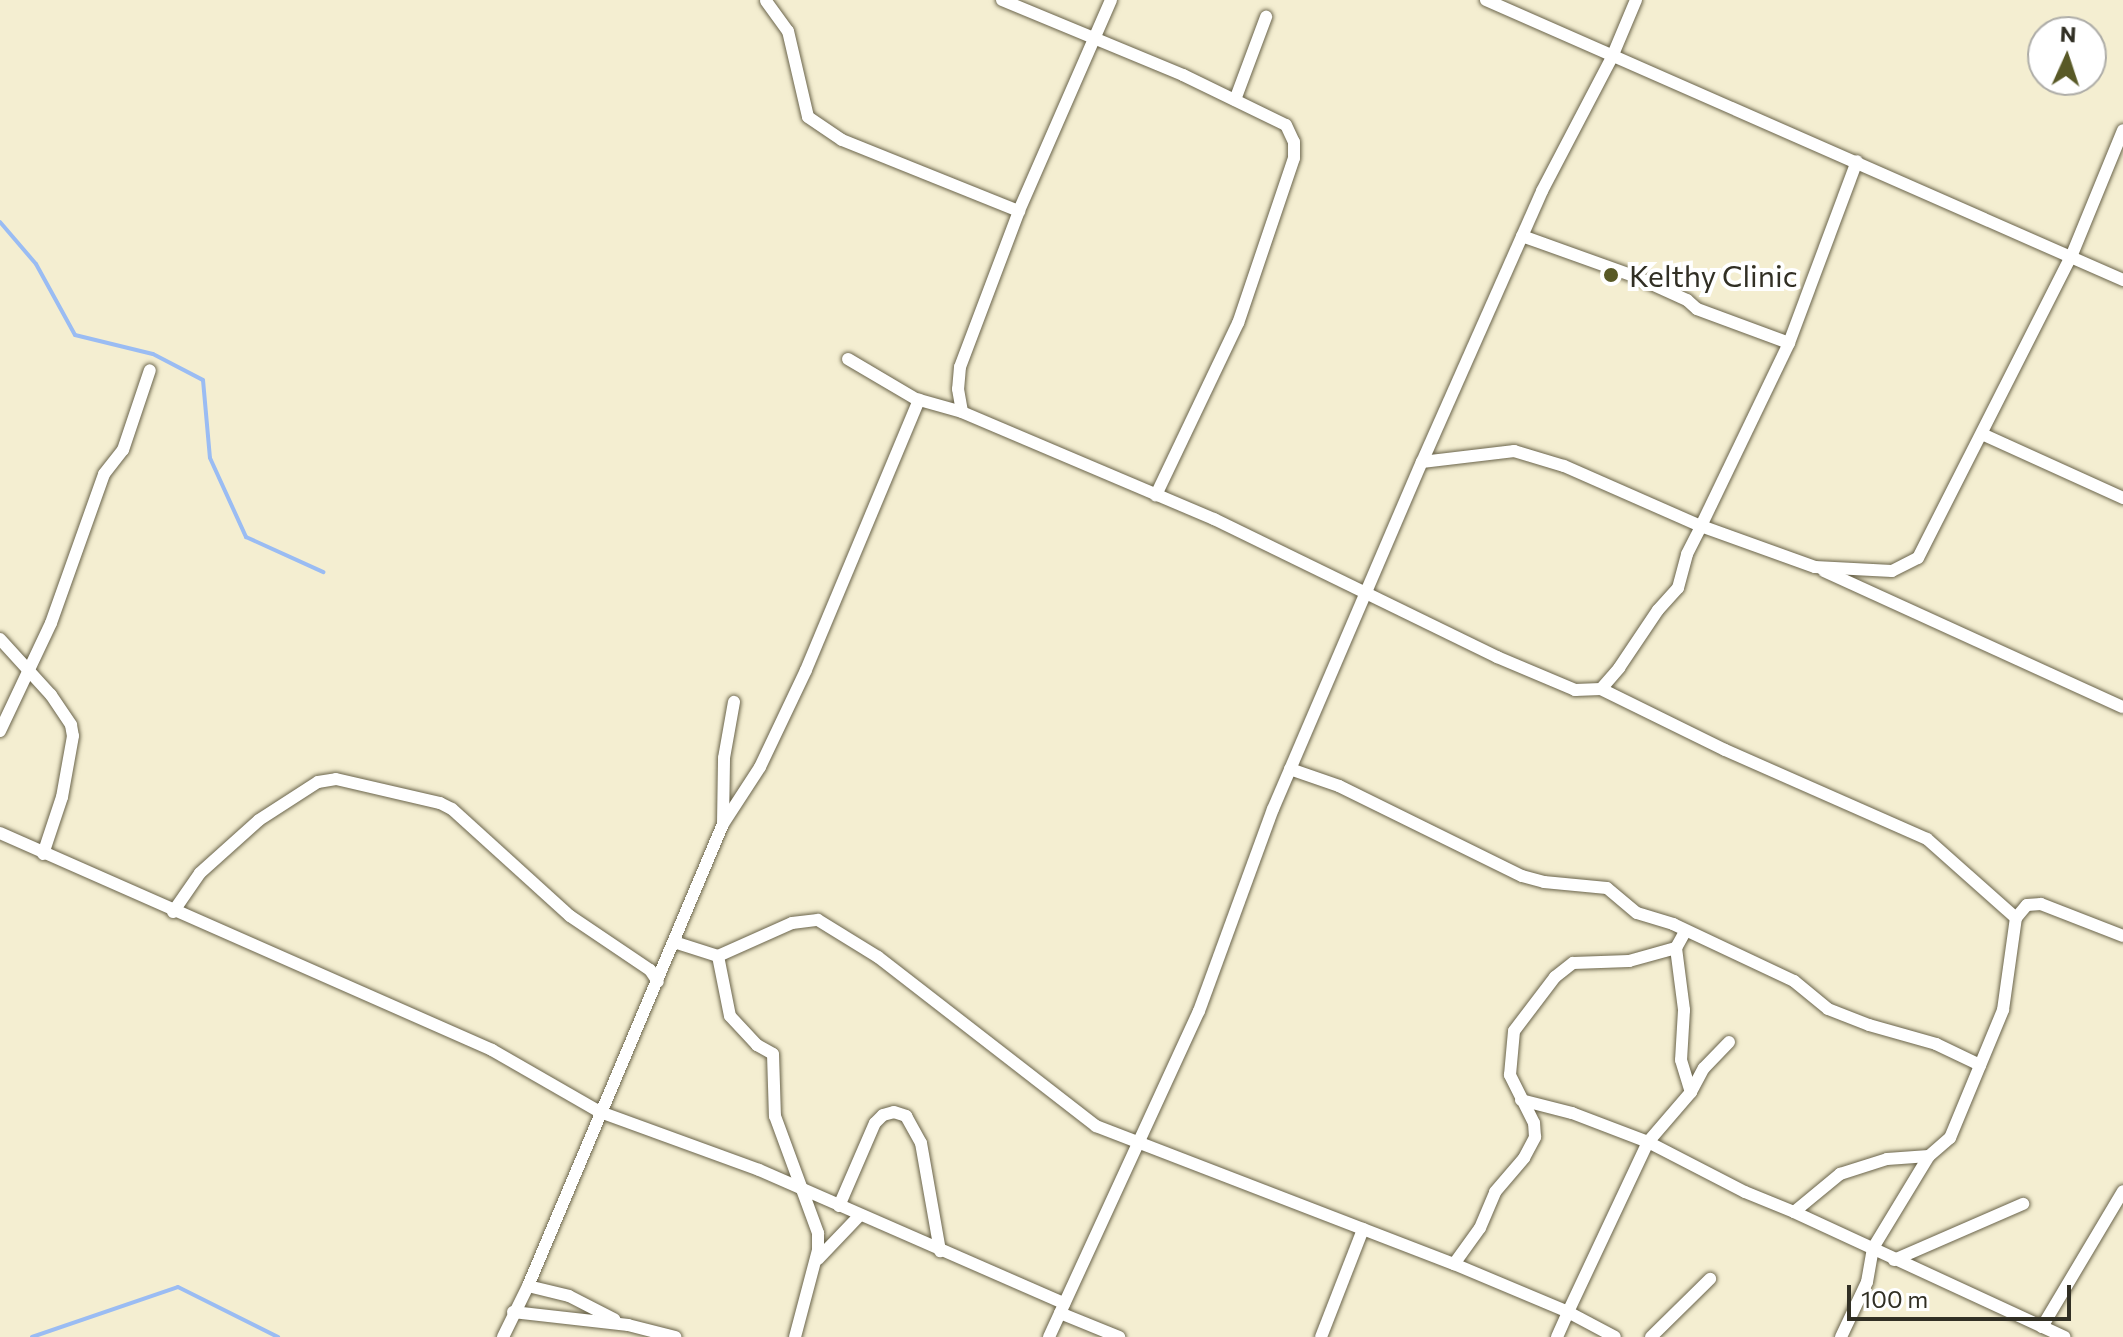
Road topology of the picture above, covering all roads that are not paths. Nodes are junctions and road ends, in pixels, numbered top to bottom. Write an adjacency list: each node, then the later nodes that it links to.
1 (1002, 0): 7 (street)
2 (1111, 0): 7 (street)
3 (1486, 0): 8 (street)
4 (1636, 0): 8 (street)
5 (766, 1): 12 (street)
6 (1266, 17): 9 (street)
7 (1094, 37): 9 (street); 12 (street)
8 (1612, 57): 11 (street); 13 (street)
9 (1235, 100): 23 (street)
10 (2123, 130): 14 (street)
11 (1857, 161): 14 (street); 16 (street)
12 (1019, 211): 20 (street)
13 (1522, 236): 16 (street); 22 (street)
14 (2071, 257): 15 (street); 21 (street)
15 (2123, 280)
16 (1789, 343): 25 (street)
17 (848, 359): 19 (street)
18 (150, 370): 29 (street)
19 (919, 400): 20 (street); 35 (street)
20 (962, 412): 23 (street)
21 (1982, 434): 24 (street); 26 (street)
22 (1422, 462): 25 (street); 27 (street)
23 (1156, 495): 27 (street)
24 (2123, 498)
25 (1701, 526): 26 (street); 30 (street)
26 (1815, 567): 32 (street)
27 (1367, 590): 30 (street); 34 (street)
28 (0, 639): 29 (street)
29 (29, 669): 33 (street); 37 (street)
30 (1601, 689): 39 (street)
31 (734, 702): 35 (street)
32 (2123, 707)
33 (0, 731)
34 (1290, 769): 40 (street); 52 (street)
35 (723, 824): 42 (street)
36 (0, 833): 37 (street)
37 (43, 854): 38 (street)
38 (173, 912): 45 (street); 50 (street)
39 (2016, 918): 41 (street); 47 (street)
40 (1685, 932): 43 (street); 47 (street)
41 (2123, 936)
42 (674, 942): 44 (street); 45 (street)
43 (1676, 948): 48 (street); 49 (street)
44 (718, 956): 52 (street); 54 (street)
45 (658, 982): 50 (street)
46 (1729, 1042): 48 (street)
47 (1980, 1065): 53 (street)
48 (1691, 1092): 51 (street)
49 (1521, 1100): 51 (street); 64 (street)
50 (600, 1112): 54 (street); 67 (street)
51 (1648, 1142): 58 (street); 70 (street)
52 (1137, 1143): 60 (street); 68 (street)
53 (1929, 1156): 58 (street); 61 (street)
54 (800, 1190): 57 (street); 65 (street)
55 (2123, 1191): 72 (street)
56 (2023, 1204): 63 (street)
57 (839, 1206): 59 (street); 62 (street)
58 (1794, 1212): 61 (street)
59 (860, 1215): 62 (street); 65 (street)
60 (1363, 1229): 64 (street); 78 (street)
61 (1873, 1248): 63 (street); 82 (street)
62 (940, 1251): 68 (street)
63 (1894, 1260): 72 (street)
64 (1454, 1264): 70 (street)
65 (813, 1265): 75 (street)
66 (1710, 1279): 81 (street)
67 (528, 1286): 69 (street); 71 (street)
68 (1062, 1308): 76 (street); 77 (street)
69 (513, 1312): 71 (street); 73 (street)
70 (1568, 1312): 79 (street); 80 (street)
71 (628, 1325): 74 (street)
72 (2042, 1327): 83 (street)
73 (503, 1337)
74 (675, 1337)
75 (795, 1337)
76 (1049, 1337)
77 (1119, 1337)
78 (1321, 1337)
79 (1557, 1337)
80 (1615, 1337)
81 (1651, 1337)
82 (1841, 1337)
83 (2064, 1337)

